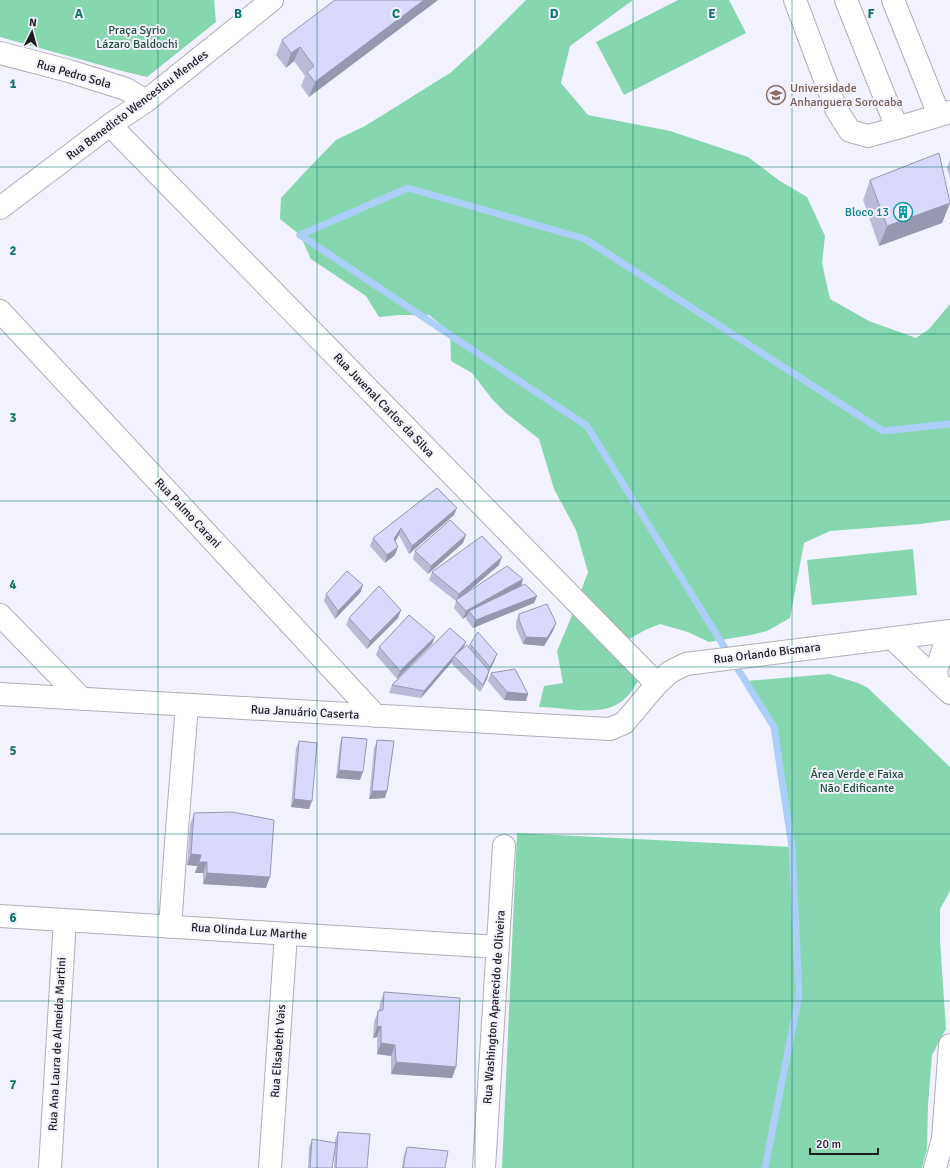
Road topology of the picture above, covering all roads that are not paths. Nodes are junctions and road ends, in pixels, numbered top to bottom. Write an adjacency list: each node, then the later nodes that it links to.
1 (272, 0): 6 (street, Rua Benedicto Wenceslau Mendes)
2 (795, 0): 9 (street)
3 (846, 0): 9 (street)
4 (893, 0): 7 (street)
5 (0, 53): 6 (street, Rua Pedro Sola)
6 (146, 101): 8 (street, Rua Benedicto Wenceslau Mendes)
7 (944, 114): 9 (street)
8 (110, 125): 10 (street, Rua Benedicto Wenceslau Mendes); 16 (street, Rua Juvenal Carlos da Silva)
9 (897, 128)
10 (0, 208)
11 (0, 311): 21 (street, Rua Palmo Carani)
12 (0, 615): 19 (street)
13 (950, 631): 15 (street, Rua Orlando Bismara)
14 (950, 635): 17 (street)
15 (892, 638): 16 (street, Rua Orlando Bismara); 17 (street)
16 (657, 684): 22 (street, Rua Orlando Bismara)
17 (944, 688)
18 (0, 694): 19 (street, Rua Januário Caserta)
19 (82, 699): 20 (street, Rua Januário Caserta)
20 (188, 705): 21 (street, Rua Januário Caserta); 26 (street)
21 (376, 716): 22 (street, Rua Januário Caserta)
22 (610, 729)
23 (504, 846): 28 (street, Rua Washington Aparecido de Oliveira)
24 (0, 916): 25 (street, Rua Olinda Luz Marthe)
25 (64, 920): 26 (street, Rua Olinda Luz Marthe); 30 (street, Rua Ana Laura de Almeida Martini)
26 (170, 926): 27 (street, Rua Olinda Luz Marthe)
27 (286, 934): 28 (street, Rua Olinda Luz Marthe); 31 (street, Rua Elisabeth Vais)
28 (498, 947): 32 (street, Rua Washington Aparecido de Oliveira)
29 (950, 1045): 33 (street)
30 (50, 1168)
31 (270, 1168)
32 (484, 1168)
33 (935, 1168)

